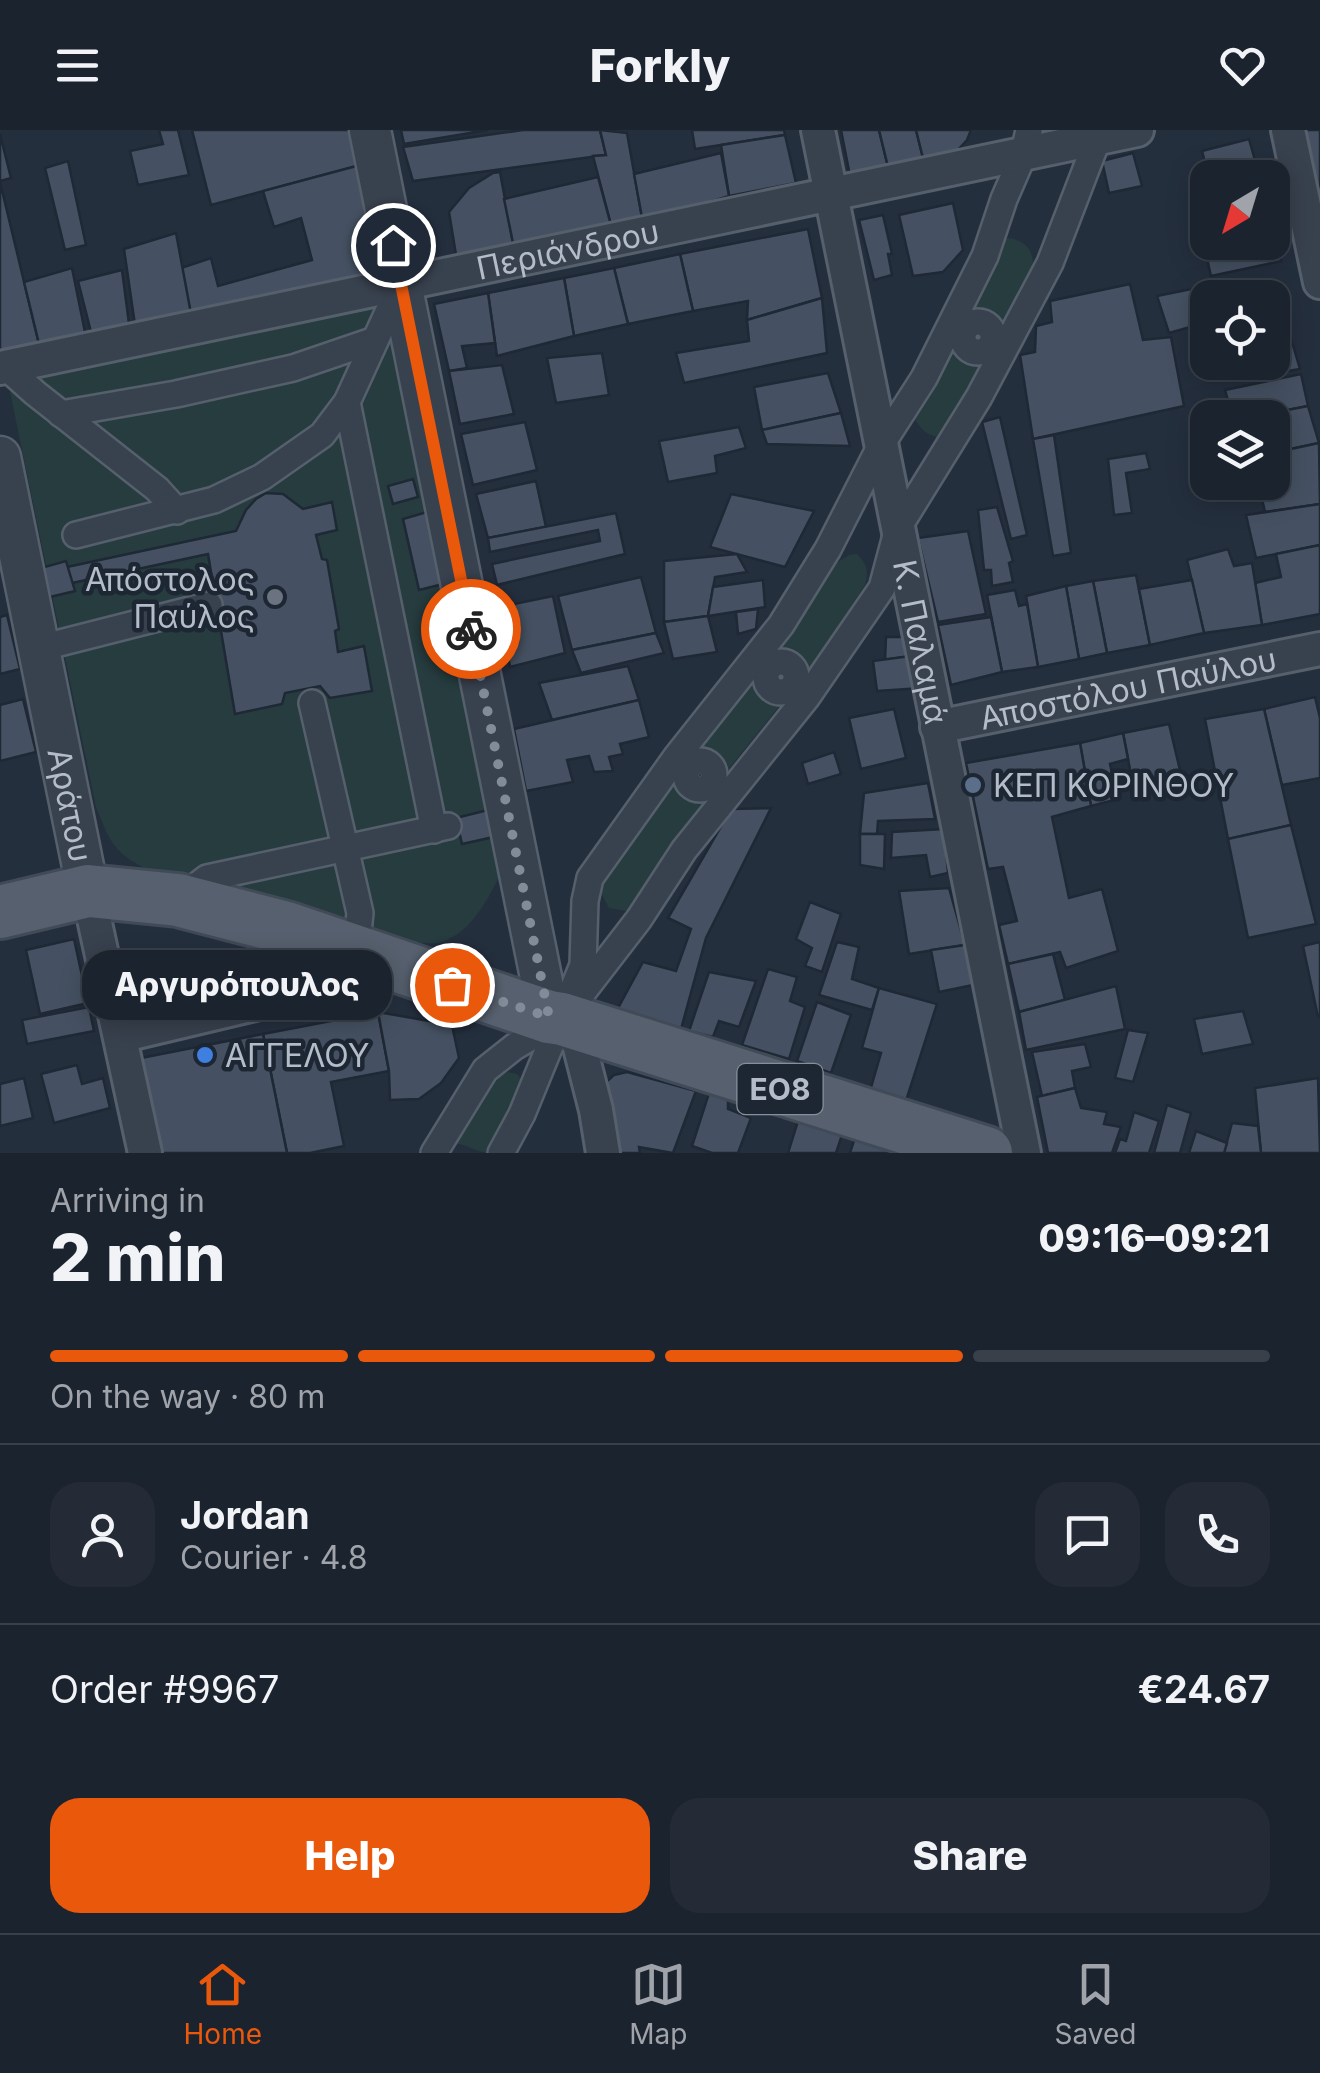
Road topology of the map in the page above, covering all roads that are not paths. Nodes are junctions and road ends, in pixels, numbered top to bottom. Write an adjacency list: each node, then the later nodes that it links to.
1 (370, 130): 9 (street)
2 (818, 130): 7 (street, Κ. Παλαμά)
3 (1137, 130): 5 (street, Περιάνδρου)
4 (1288, 130): 8 (street)
5 (1098, 134): 6 (street, Περιάνδρου); 12 (street)
6 (1026, 142): 7 (street, Περιάνδρου); 10 (street)
7 (831, 194): 9 (street, Περιάνδρου); 16 (street, Κ. Παλαμά)
8 (1320, 282)
9 (401, 284): 11 (street); 13 (street, Περιάνδρου); 35 (street)
10 (960, 324): 12 (street); 16 (street)
11 (375, 340): 14 (street); 15 (street)
12 (997, 348): 19 (street)
13 (3, 367): 15 (street)
14 (347, 402): 18 (street); 30 (street)
15 (61, 414): 18 (street)
16 (881, 445): 19 (street, Κ. Παλαμά); 24 (street)
17 (0, 457): 22 (street, Αράτου)
18 (177, 512): 20 (street)
19 (898, 528): 25 (street); 27 (street, Κ. Παλαμά)
20 (76, 536)
21 (209, 605): 22 (street)
22 (40, 648): 31 (street, Αράτου)
23 (1320, 649): 27 (street, Αποστόλου Παύλου)
24 (763, 662): 25 (street); 28 (street)
25 (799, 692): 29 (street)
26 (312, 703): 30 (street)
27 (938, 726): 42 (street, Κ. Παλαμά)
28 (683, 761): 29 (street); 35 (street)
29 (718, 792): 35 (street)
30 (346, 850): 32 (street); 34 (street)
31 (88, 891): 32 (main road, ΕΟ8); 33 (main road, ΕΟ8); 36 (street, Αράτου)
32 (178, 900): 34 (main road, ΕΟ8)
33 (0, 912)
34 (356, 952): 35 (main road, ΕΟ8); 36 (street)
35 (562, 1020): 37 (street); 39 (street); 40 (street); 41 (main road, ΕΟ8)
36 (120, 1036): 38 (street, Αράτου)
37 (437, 1152)
38 (146, 1153)
39 (501, 1153)
40 (603, 1153)
41 (986, 1153)
42 (1024, 1153)

